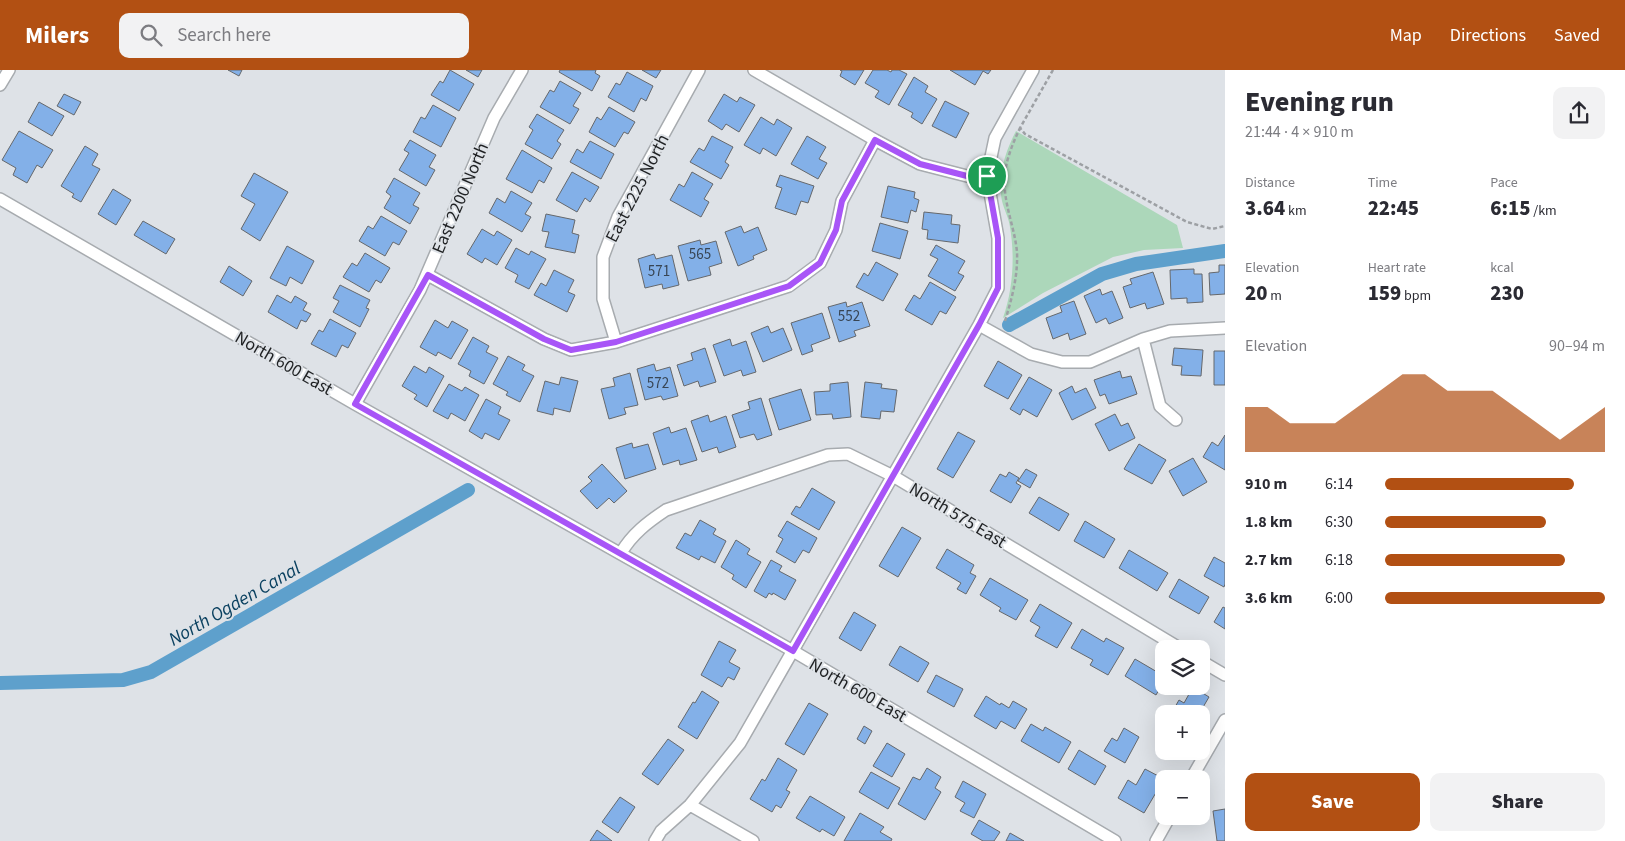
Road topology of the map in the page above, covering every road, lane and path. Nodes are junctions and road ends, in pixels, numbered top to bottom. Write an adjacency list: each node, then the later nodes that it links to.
1 (8, 70): 7 (street)
2 (522, 70): 13 (street, East 2200 North)
3 (699, 70): 18 (street, East 2225 North)
4 (754, 70): 9 (street)
5 (1033, 70): 10 (street)
6 (1053, 70): 8 (path)
7 (0, 85)
8 (1020, 128): 12 (path); 14 (path)
9 (875, 140): 10 (street); 18 (street)
10 (987, 176): 15 (street)
11 (0, 199): 19 (street, North 600 East)
12 (1225, 226)
13 (428, 275): 18 (street); 19 (street, East 2200 North)
14 (1004, 321)
15 (979, 325): 17 (street); 21 (street)
16 (1225, 328): 17 (street)
17 (1144, 339): 20 (street)
18 (616, 342)
19 (355, 404): 22 (street, North 600 East)
20 (1176, 420)
21 (893, 476): 22 (street, North 575 East); 23 (street, North 575 East); 24 (street)
22 (621, 553): 24 (street, North 600 East)
23 (1166, 640)
24 (793, 651): 29 (street); 33 (street, North 600 East)
25 (1210, 666): 26 (street)
26 (1225, 675)
27 (1225, 720): 28 (street)
28 (1196, 770)
29 (690, 805): 31 (street); 32 (street)
30 (1165, 825): 34 (street)
31 (655, 841)
32 (754, 841)
33 (1115, 841)
34 (1156, 841)

